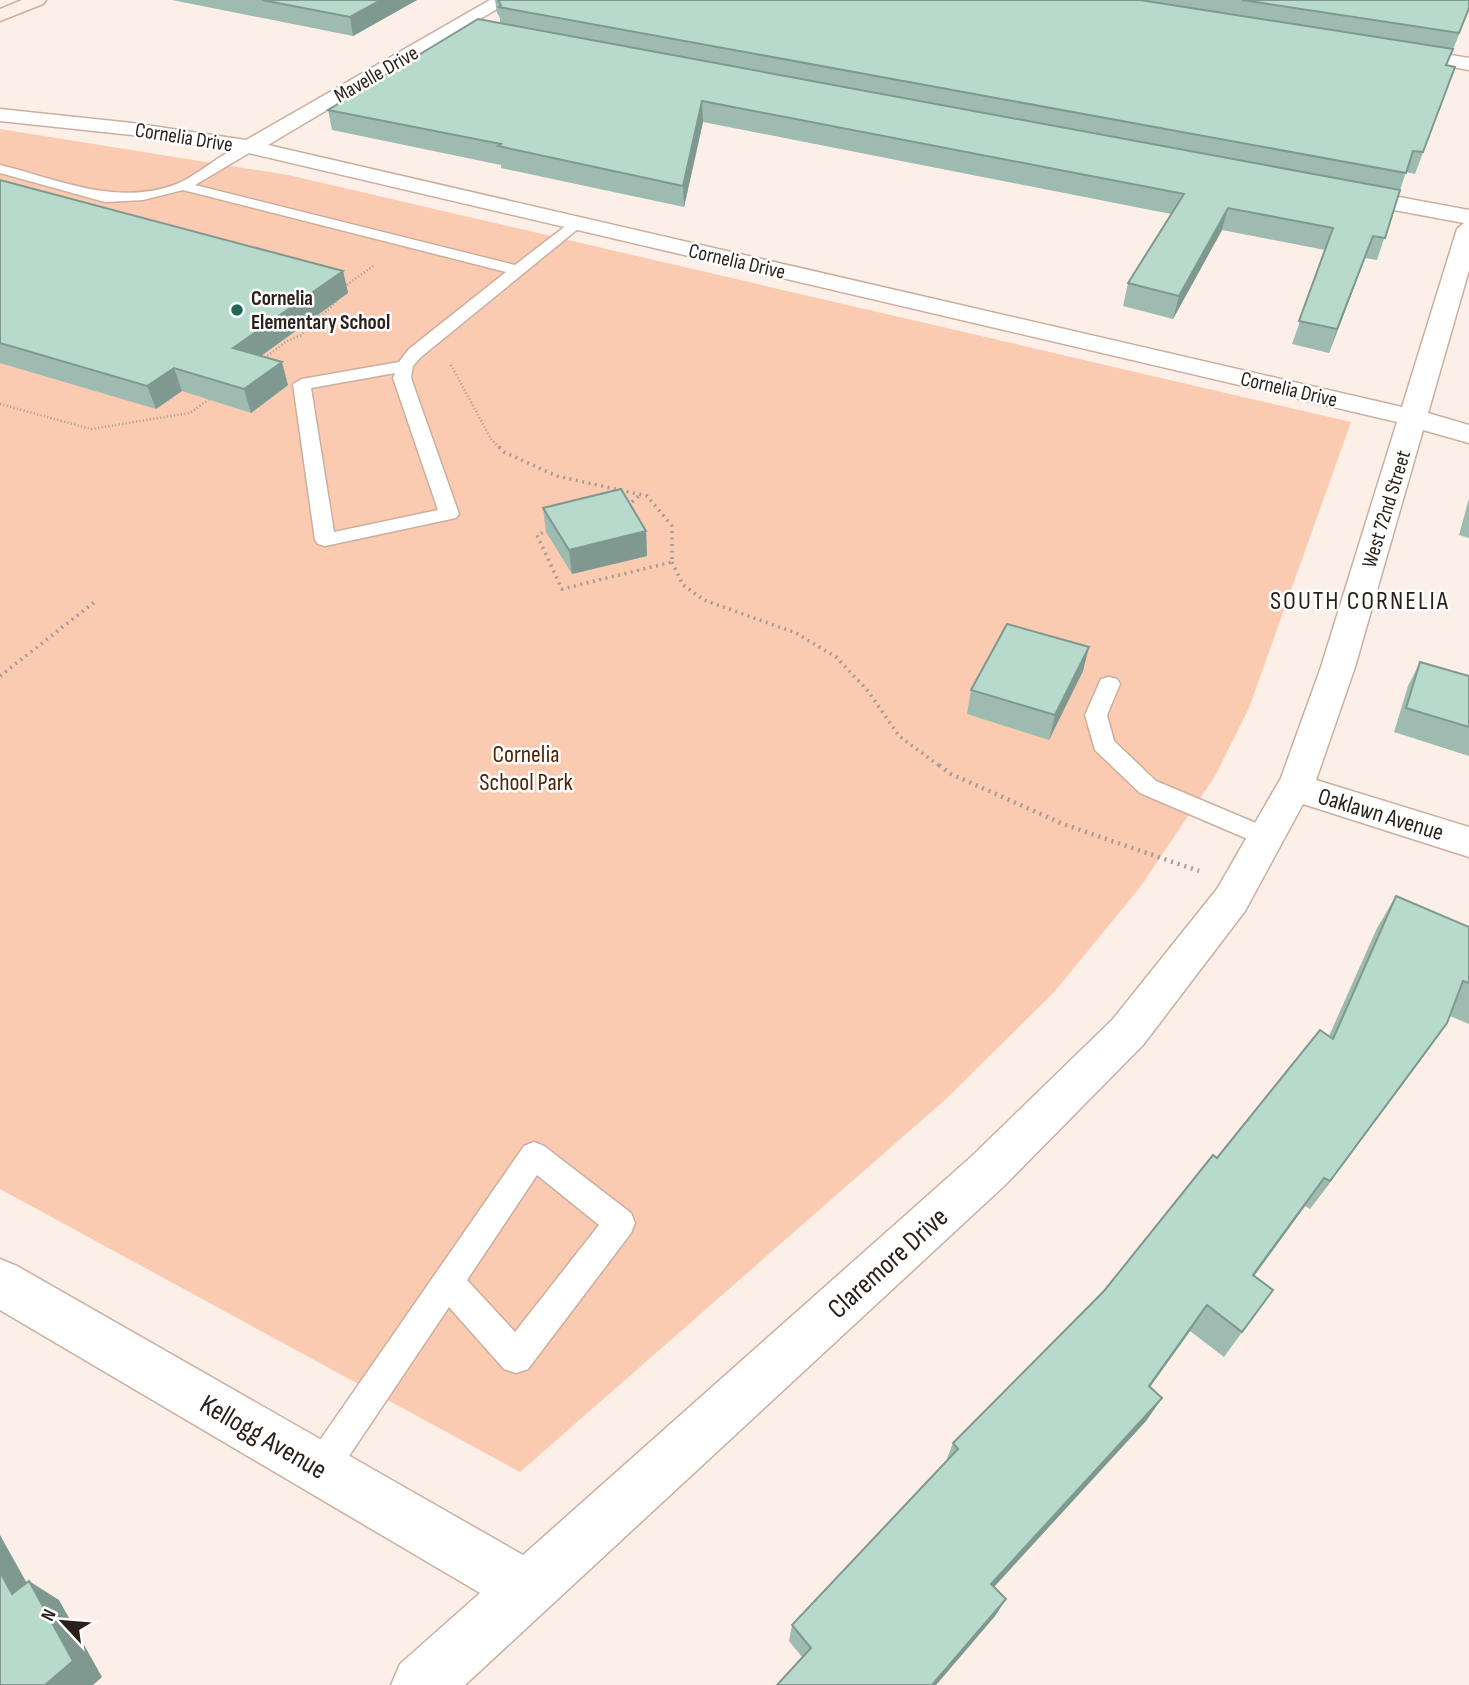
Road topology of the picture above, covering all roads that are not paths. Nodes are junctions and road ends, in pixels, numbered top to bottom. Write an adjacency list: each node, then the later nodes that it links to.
1 (37, 0): 3 (street)
2 (503, 0): 4 (street, Mavelle Drive)
3 (0, 16)
4 (459, 26): 5 (street); 9 (street, Mavelle Drive)
5 (487, 31)
6 (1375, 49): 7 (street)
7 (1469, 64)
8 (0, 116): 9 (street, Cornelia Drive)
9 (249, 147): 11 (lane); 14 (street, Cornelia Drive)
10 (0, 169): 11 (lane)
11 (183, 186): 16 (lane)
12 (1319, 189): 13 (street)
13 (1469, 217)
14 (577, 224): 16 (lane); 18 (street, Cornelia Drive)
15 (1469, 229): 18 (street, West 72nd Street)
16 (519, 271): 17 (lane)
17 (405, 366): 17 (lane)
18 (1414, 418): 19 (street, Cornelia Drive); 21 (street, West 72nd Street)
19 (1469, 434)
20 (1109, 684): 22 (lane)
21 (1294, 787): 22 (street, Claremore Drive); 23 (street, Oaklawn Avenue)
22 (1266, 837): 27 (street, Claremore Drive)
23 (1469, 842)
24 (448, 1282): 24 (lane); 26 (lane)
25 (0, 1283): 26 (street, Kellogg Avenue)
26 (321, 1468): 27 (street, Kellogg Avenue)
27 (528, 1589): 28 (street, Claremore Drive)
28 (421, 1685)

